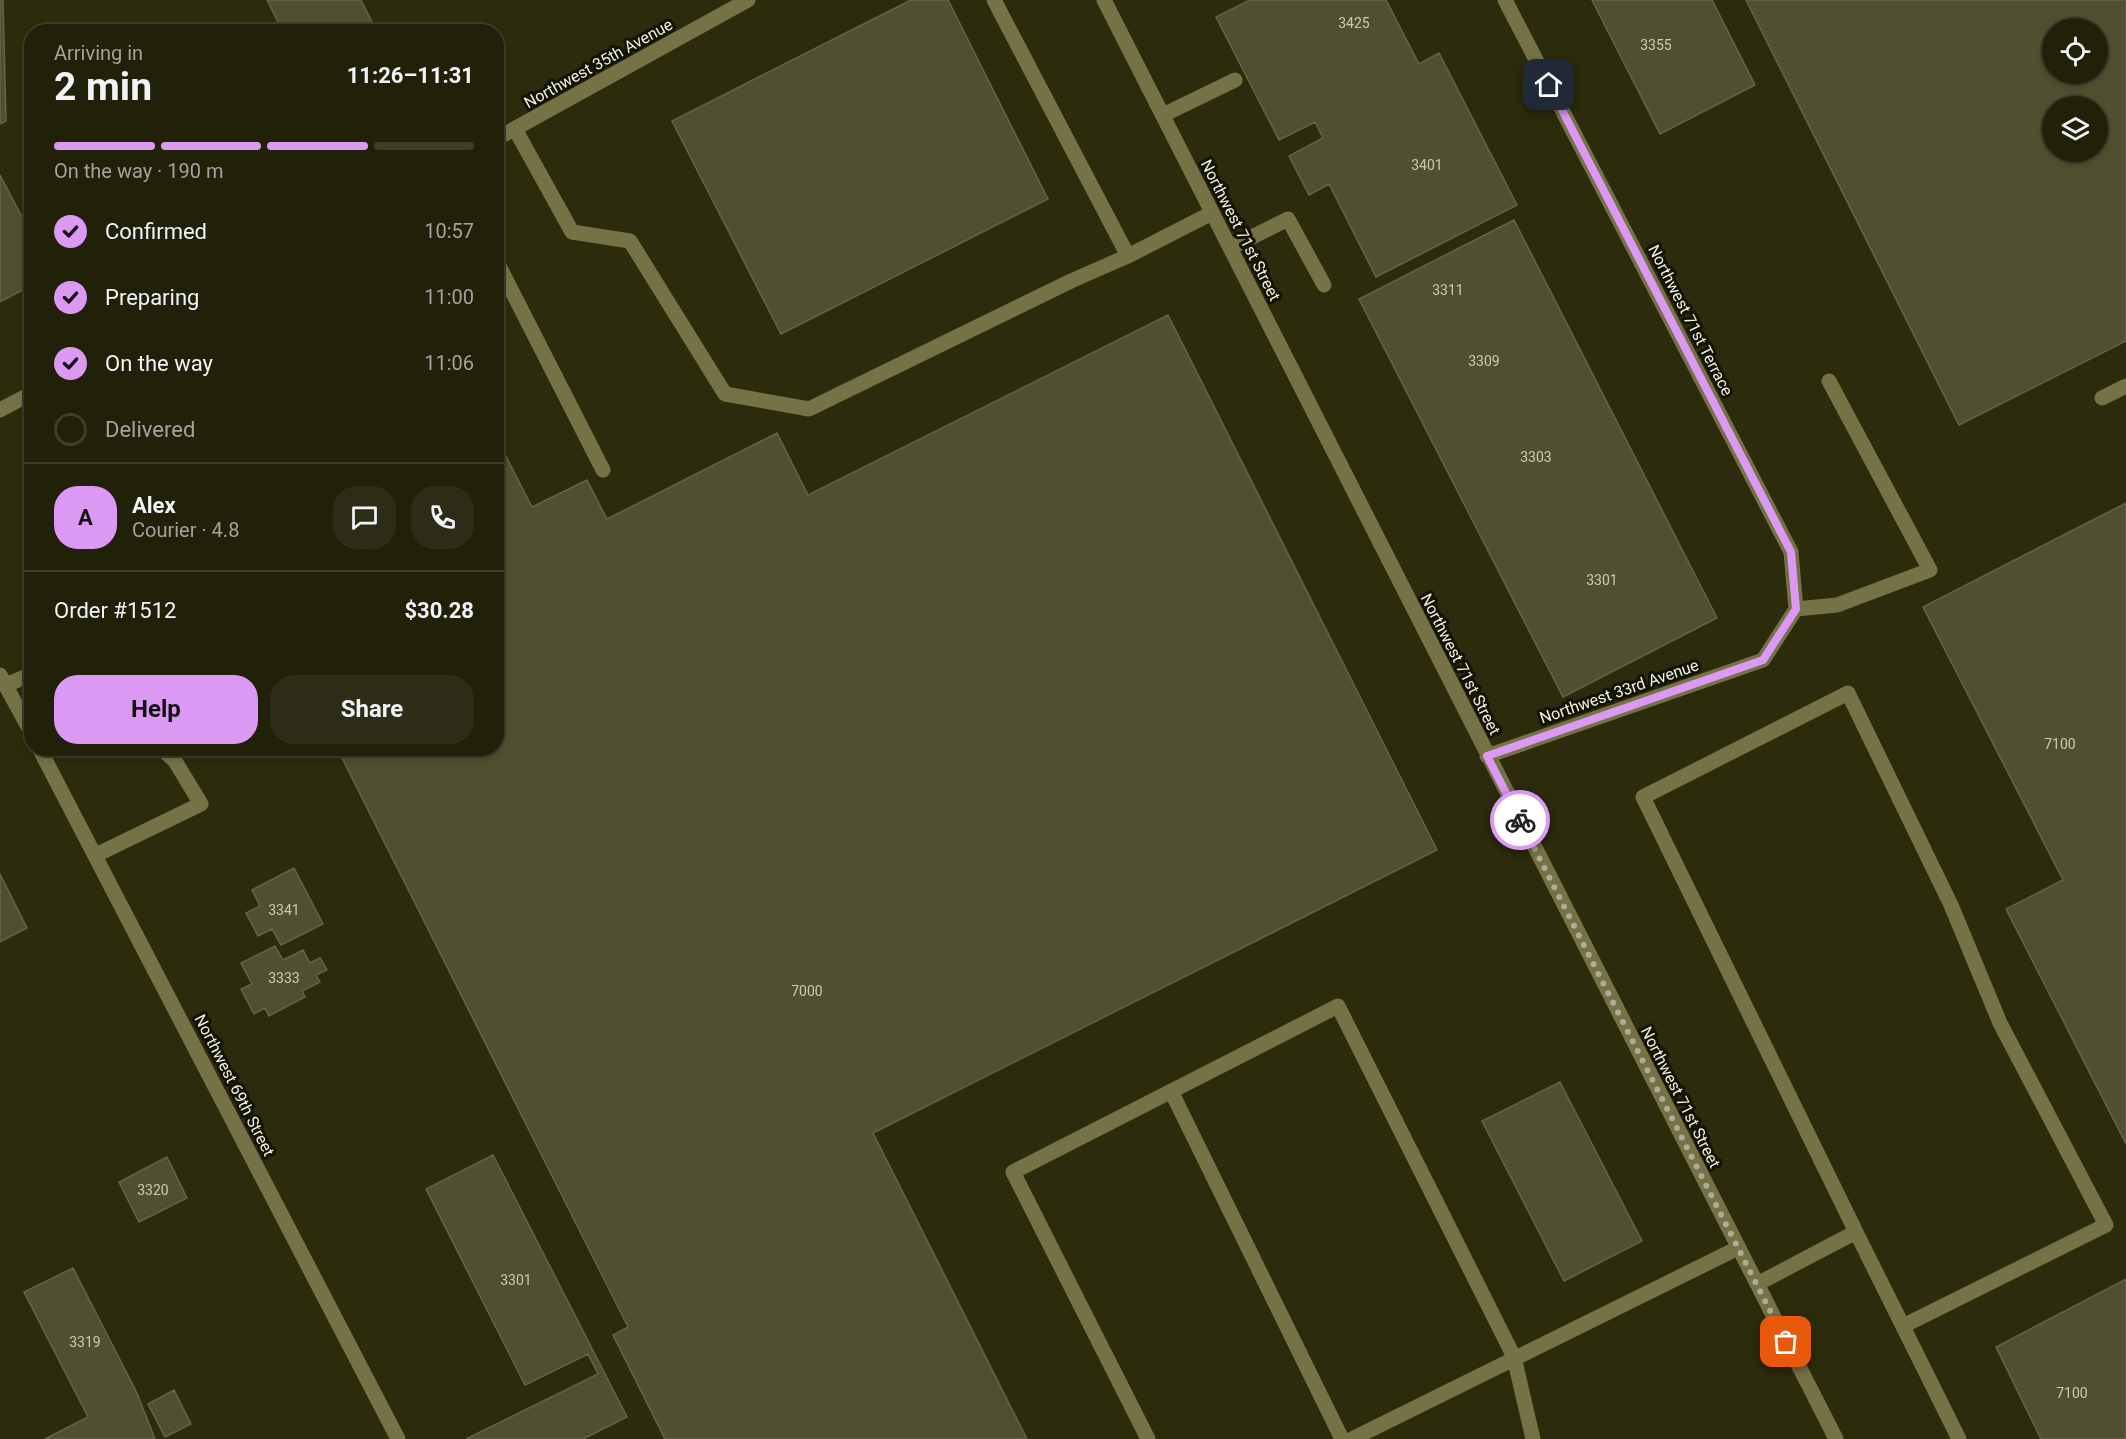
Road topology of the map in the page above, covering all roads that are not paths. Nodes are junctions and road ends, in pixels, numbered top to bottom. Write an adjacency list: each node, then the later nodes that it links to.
1 (747, 0): 7 (street, Northwest 35th Avenue)
2 (994, 0): 11 (street)
3 (1104, 0): 6 (street, Northwest 71st Street)
4 (1505, 0): 20 (street, Northwest 71st Terrace)
5 (1235, 80): 6 (street)
6 (1163, 115): 9 (street, Northwest 71st Street)
7 (515, 129): 8 (street, Northwest 35th Avenue); 11 (street)
8 (504, 135)
9 (1212, 213): 10 (street, Northwest 71st Street); 11 (street)
10 (1230, 248): 13 (street); 26 (street, Northwest 71st Street)
11 (1128, 256)
12 (504, 276): 19 (street)
13 (1324, 285)
14 (1829, 381): 20 (street)
15 (2126, 386): 17 (street)
16 (24, 397): 18 (street)
17 (2102, 398)
18 (0, 410)
19 (603, 470)
20 (1796, 609): 26 (street, Northwest 33rd Avenue)
21 (24, 676): 22 (street)
22 (3, 680): 23 (street)
23 (24, 719)
24 (43, 756): 27 (street, Northwest 69th Street)
25 (170, 756): 27 (street)
26 (1487, 756): 30 (street, Northwest 71st Street)
27 (96, 855): 34 (street, Northwest 69th Street)
28 (1172, 1091): 33 (street); 35 (street); 36 (street)
29 (1856, 1232): 31 (street); 32 (street); 32 (street)
30 (1738, 1248): 31 (street, Northwest 71st Street); 33 (street)
31 (1756, 1284): 39 (street, Northwest 71st Street)
32 (1903, 1326): 40 (street)
33 (1514, 1357): 37 (street); 38 (street)
34 (398, 1439)
35 (1148, 1439)
36 (1342, 1439)
37 (1352, 1439)
38 (1533, 1439)
39 (1836, 1439)
40 (1959, 1439)

